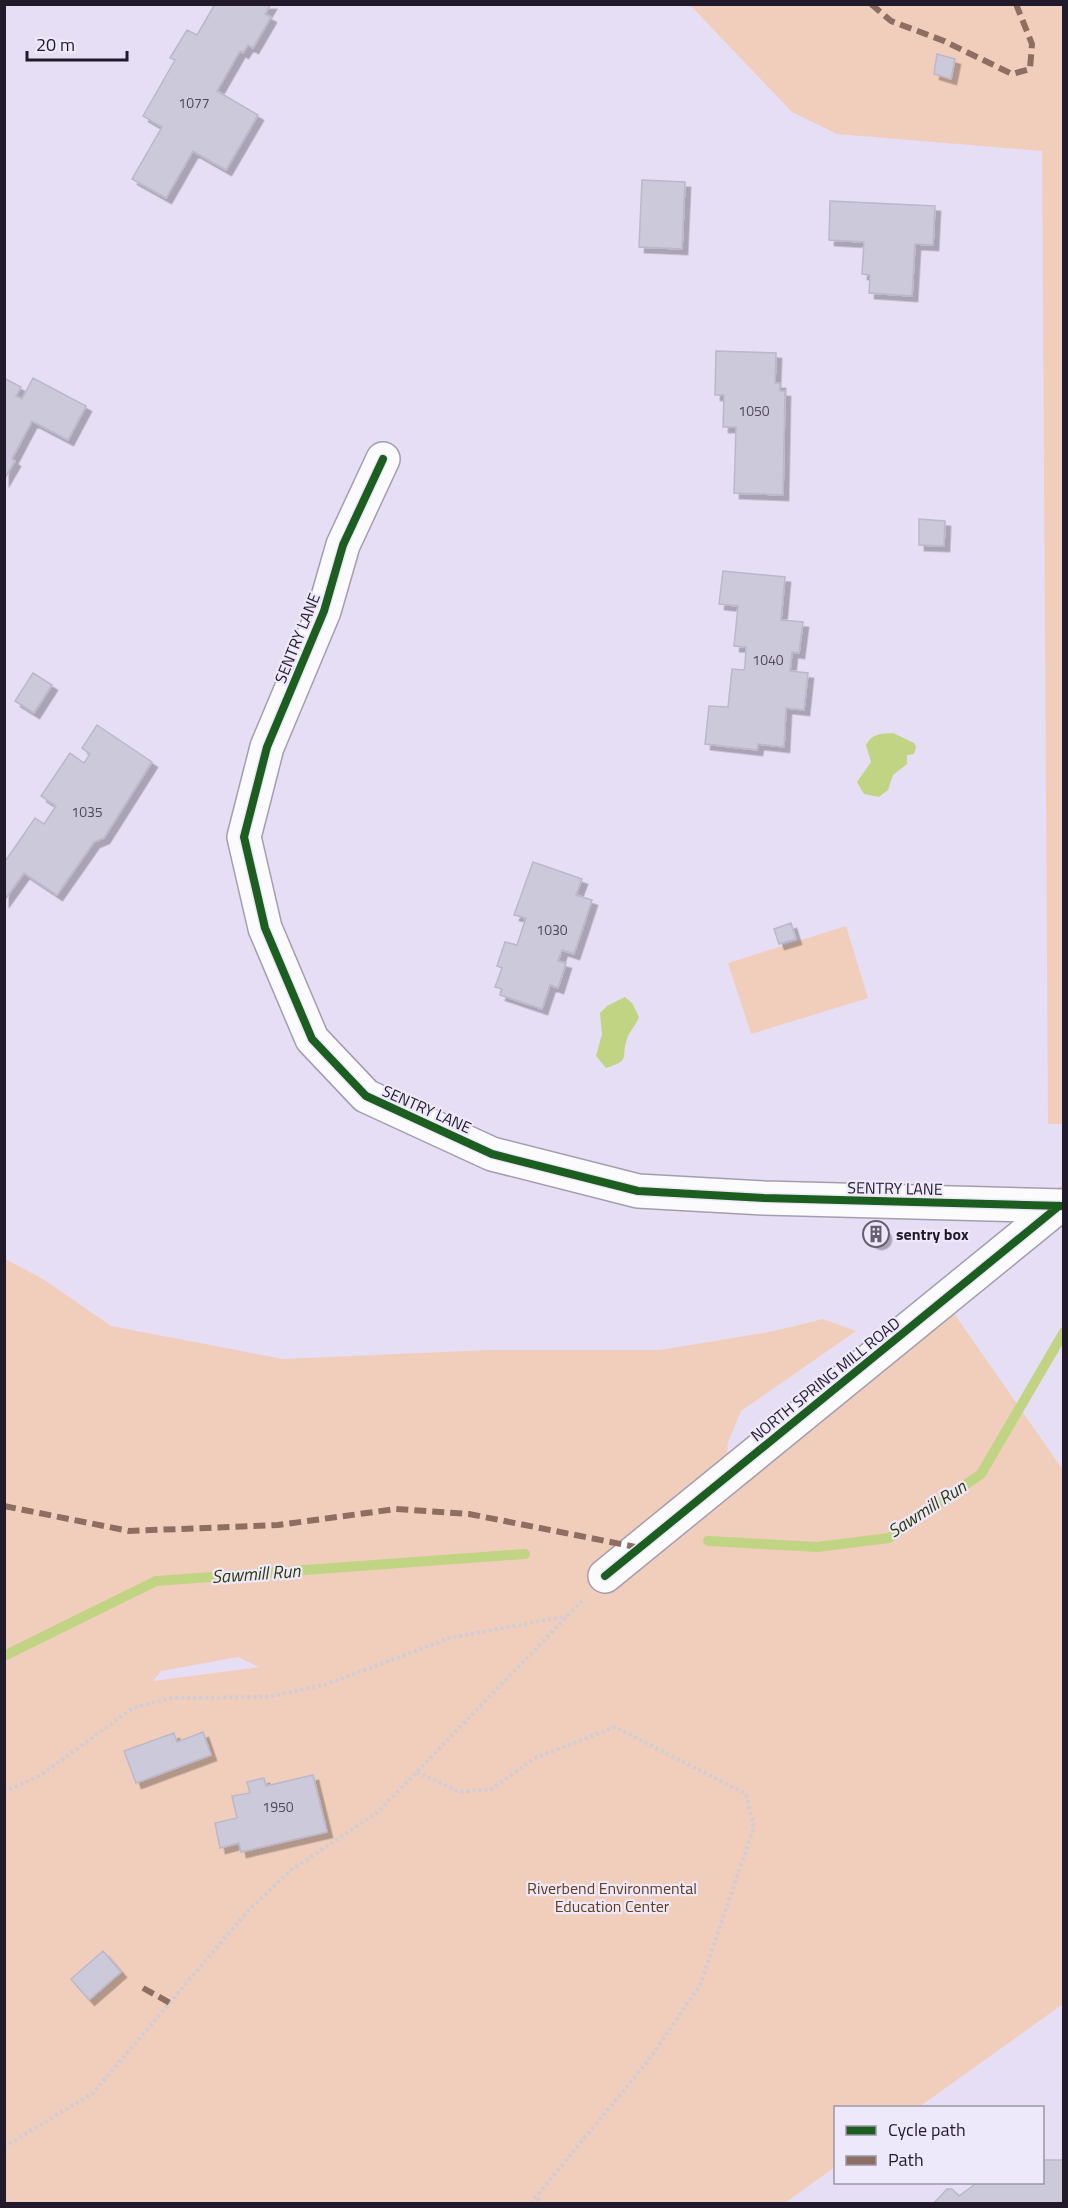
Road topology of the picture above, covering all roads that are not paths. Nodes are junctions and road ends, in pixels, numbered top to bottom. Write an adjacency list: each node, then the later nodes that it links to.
1 (383, 459): 2 (street, SENTRY LANE)
2 (1061, 1206): 3 (street, NORTH SPRING MILL ROAD)
3 (605, 1576)

